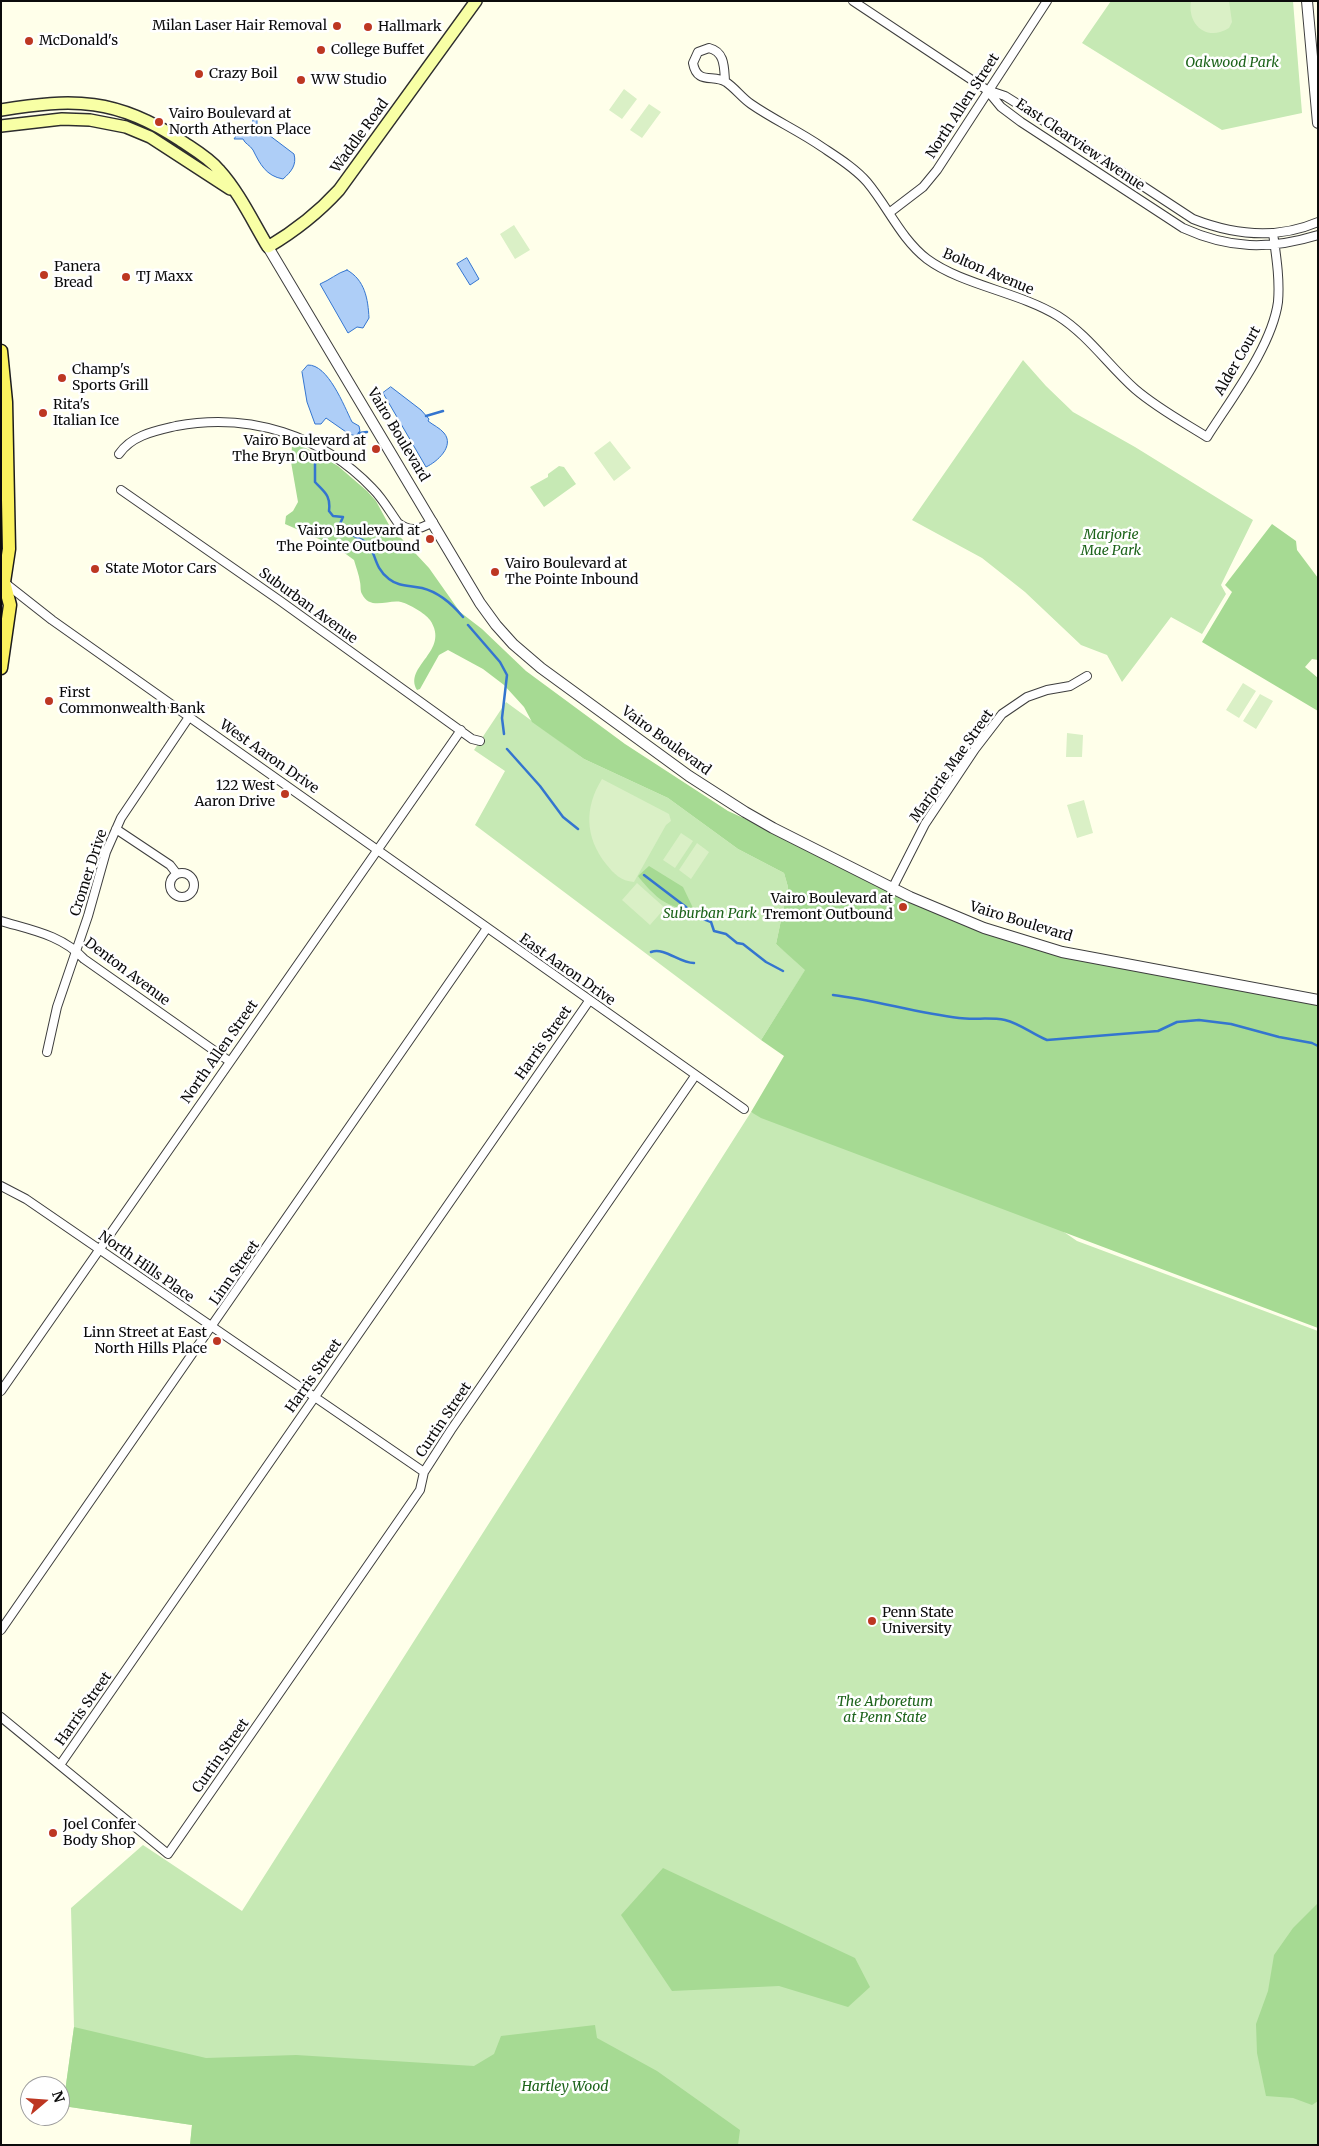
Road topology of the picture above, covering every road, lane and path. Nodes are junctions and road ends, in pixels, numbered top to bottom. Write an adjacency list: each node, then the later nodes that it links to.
1 (476, 1): 16 (main road, Waddle Road)
2 (853, 1): 6 (street)
3 (1046, 1): 6 (street, North Allen Street)
4 (1307, 1): 8 (street)
5 (725, 81): 5 (street); 11 (street, Bolton Avenue)
6 (988, 90): 11 (street, North Allen Street); 13 (street, East Clearview Avenue); 15 (street, East Clearview Avenue)
7 (1, 110): 10 (main road, Vairo Boulevard)
8 (1318, 123)
9 (1, 126): 10 (main road, Vairo Boulevard)
10 (234, 192): 16 (main road, Vairo Boulevard)
11 (889, 213): 18 (street, Bolton Avenue)
12 (1318, 222): 13 (street, East Clearview Avenue)
13 (1273, 233): 15 (street, Alder Court)
14 (1318, 235): 15 (street, East Clearview Avenue)
15 (1274, 245): 18 (street, Alder Court)
16 (268, 247): 21 (street, Vairo Boulevard)
17 (1, 351): 22 (main road)
18 (1207, 437)
19 (120, 454): 21 (street)
20 (121, 490): 26 (street, Suburban Avenue)
21 (433, 522): 31 (street, Vairo Boulevard)
22 (2, 583): 23 (main road); 25 (street, West Aaron Drive)
23 (1, 668)
24 (1087, 676): 31 (street, Marjorie Mae Street)
25 (188, 717): 28 (street, Cromer Drive); 29 (street, West Aaron Drive)
26 (461, 730): 27 (street, Suburban Avenue); 29 (street, North Allen Street)
27 (480, 742)
28 (116, 829): 30 (street); 34 (street, Cromer Drive)
29 (376, 850): 33 (street, East Aaron Drive); 38 (street, North Allen Street)
30 (177, 874)
31 (892, 889): 35 (street, Vairo Boulevard)
32 (1, 921): 34 (street, Denton Avenue)
33 (487, 928): 36 (street, East Aaron Drive); 43 (street, Linn Street)
34 (76, 950): 37 (street, Cromer Drive); 38 (street, Denton Avenue)
35 (1318, 1000)
36 (589, 1001): 39 (street, East Aaron Drive); 45 (street, Harris Street)
37 (47, 1052)
38 (229, 1061): 42 (street, North Allen Street)
39 (695, 1076): 40 (street, East Aaron Drive); 46 (street, Curtin Street)
40 (744, 1109)
41 (1, 1186): 42 (street, North Hills Place)
42 (99, 1249): 43 (street, North Hills Place); 44 (street, North Allen Street)
43 (212, 1327): 45 (street, North Hills Place); 47 (street, Linn Street)
44 (1, 1390)
45 (314, 1398): 46 (street, North Hills Place); 49 (street, Harris Street)
46 (424, 1472): 49 (street, Curtin Street)
47 (1, 1630)
48 (1, 1717): 49 (street)
49 (60, 1765)

